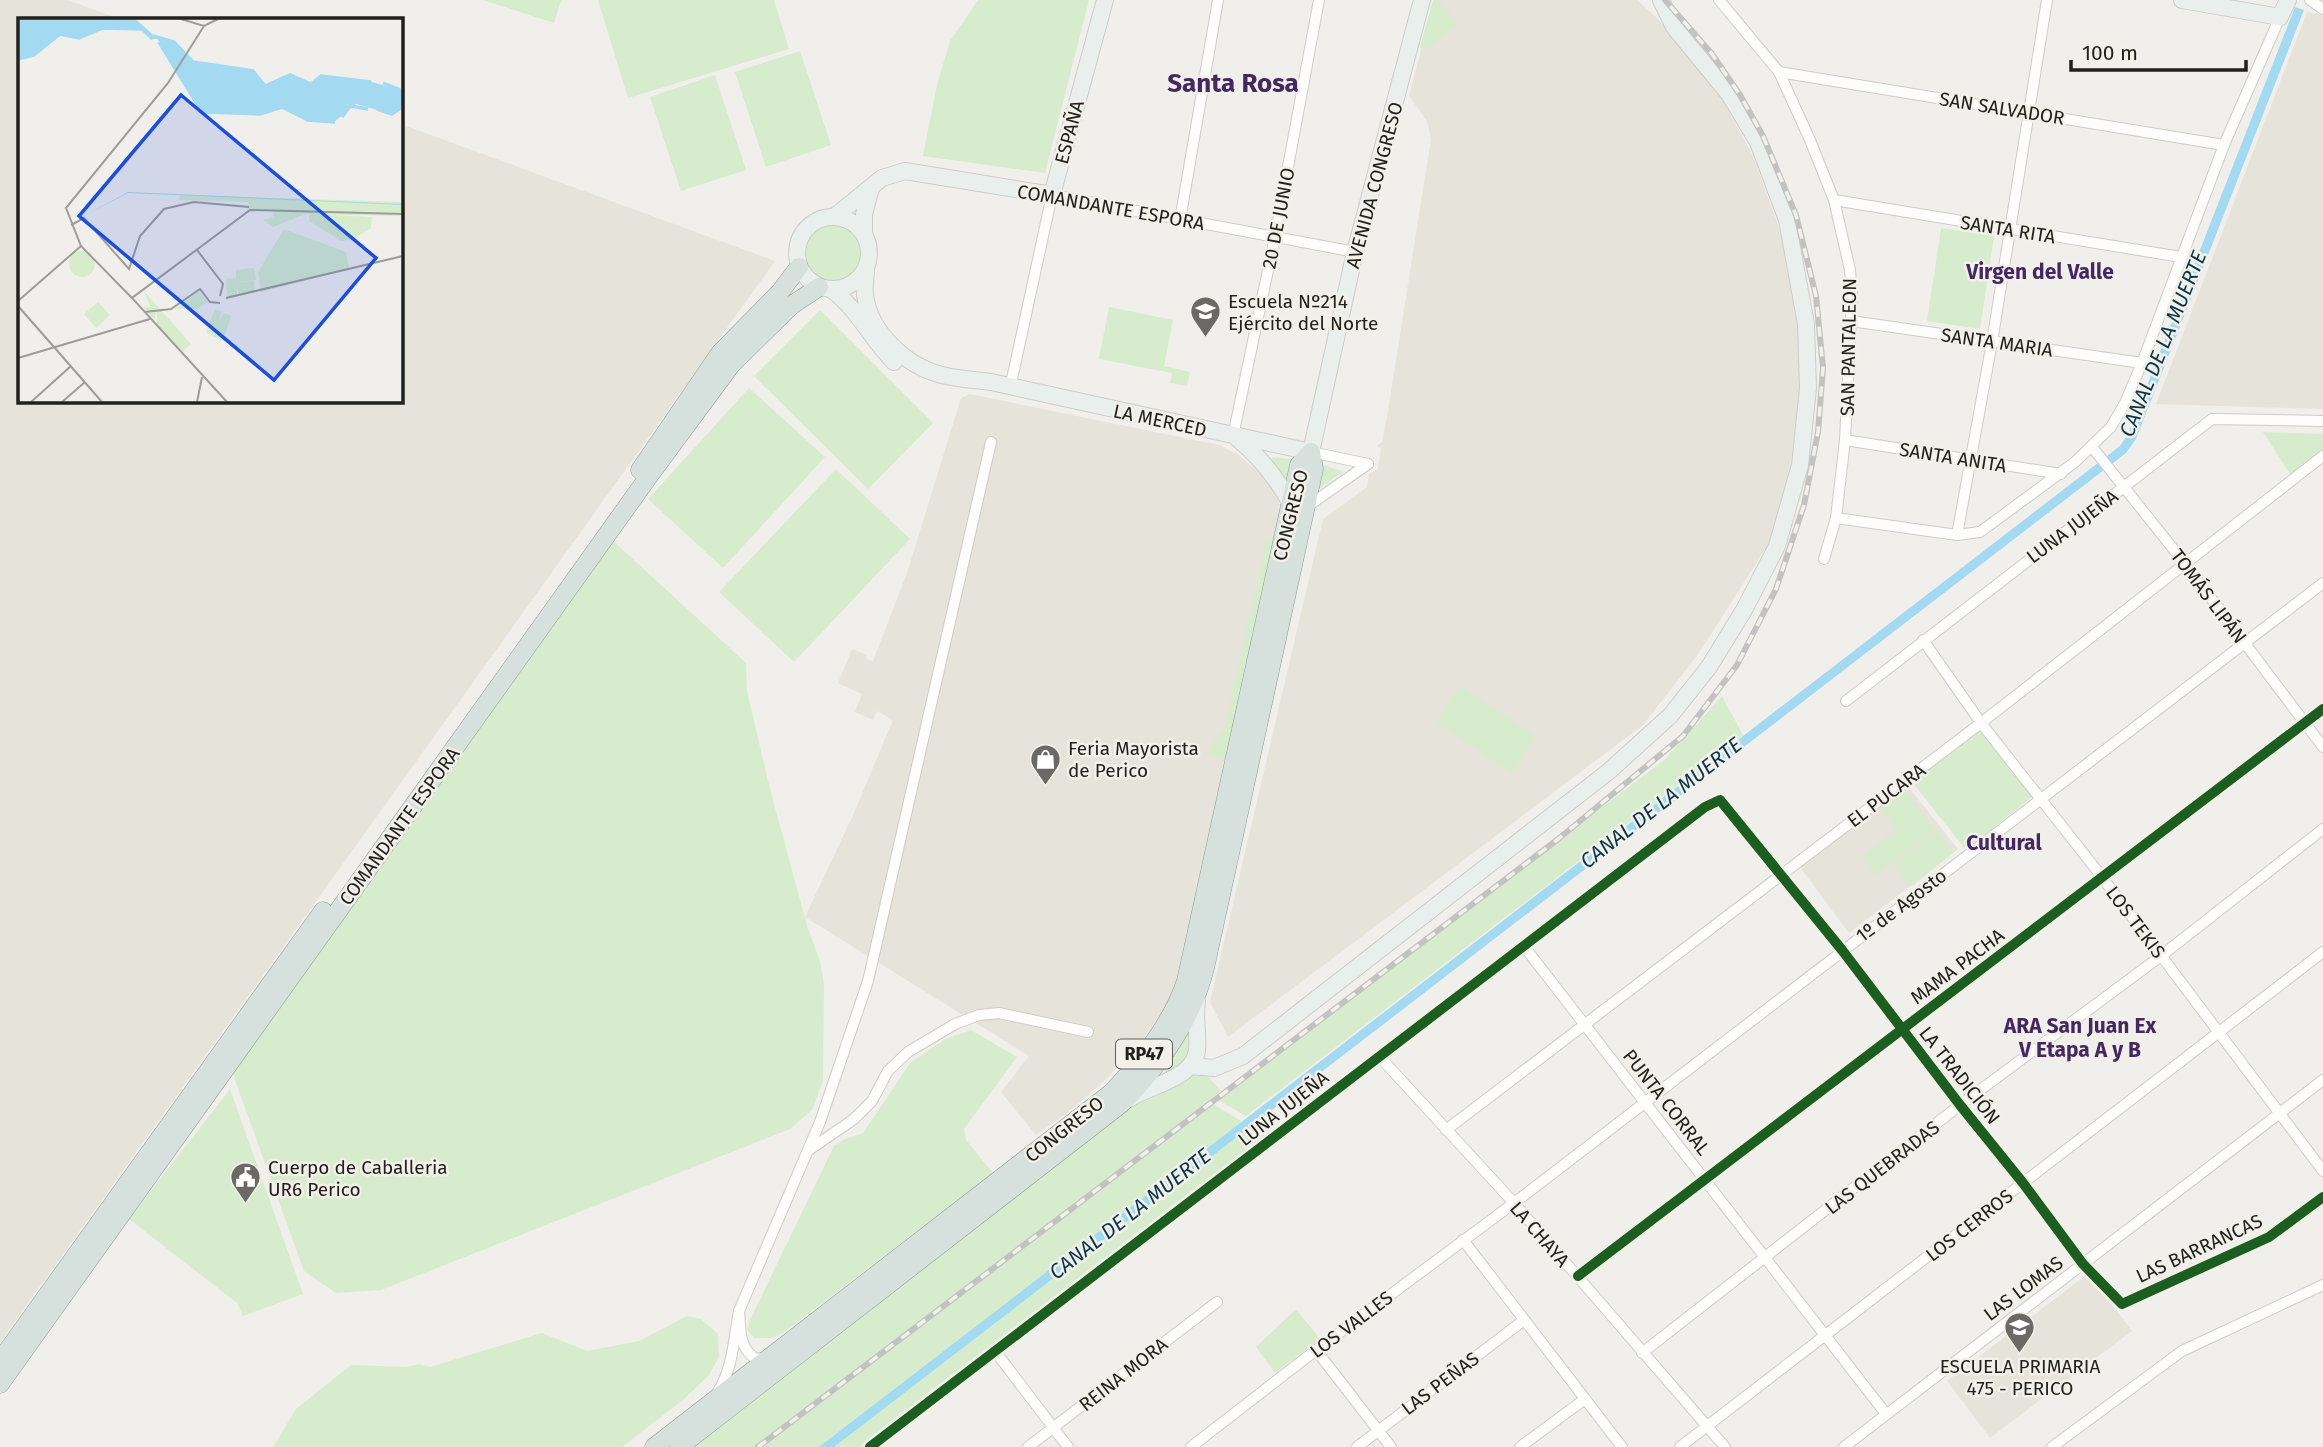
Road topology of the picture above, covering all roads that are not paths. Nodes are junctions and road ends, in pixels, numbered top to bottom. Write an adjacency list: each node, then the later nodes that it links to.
1 (1105, 0): 17 (street, ESPAÑA)
2 (1218, 0): 20 (street)
3 (1319, 0): 23 (street, 20 DE JUNIO)
4 (1422, 0): 24 (street, AVENIDA CONGRESO / RP47)
5 (1661, 0): 71 (street)
6 (1718, 0): 13 (street, SAN PANTALEON)
7 (2047, 0): 14 (street)
8 (2182, 0): 12 (street)
9 (2288, 0): 12 (street)
10 (2310, 0): 11 (street)
11 (2323, 9)
12 (2280, 17): 15 (street)
13 (1779, 72): 14 (street, SAN SALVADOR); 18 (street, SAN PANTALEON)
14 (2028, 113): 15 (street, SAN SALVADOR); 21 (street)
15 (2224, 145): 25 (street)
16 (871, 188): 17 (street, COMANDANTE ESPORA); 19 (street, COMANDANTE ESPORA); 22 (street)
17 (1052, 195): 20 (street, COMANDANTE ESPORA); 32 (street, ESPAÑA)
18 (1834, 201): 21 (street, SANTA RITA); 29 (street, SAN PANTALEON)
19 (834, 217): 22 (street); 26 (street)
20 (1180, 220): 23 (street, COMANDANTE ESPORA)
21 (2010, 229): 25 (street, SANTA RITA); 30 (street)
22 (864, 233): 27 (street)
23 (1275, 237): 24 (street, COMANDANTE ESPORA); 34 (street, 20 DE JUNIO)
24 (1355, 252): 38 (street, AVENIDA CONGRESO / RP47)
25 (2181, 257): 31 (street)
26 (799, 267): 28 (street); 98 (main road, COMANDANTE ESPORA)
27 (866, 268): 28 (street); 32 (street)
28 (826, 288): 32 (street); 99 (main road, COMANDANTE ESPORA)
29 (1851, 321): 30 (street, SANTA MARIA); 35 (street, SAN PANTALEON)
30 (1992, 342): 31 (street, SANTA MARIA); 40 (street)
31 (2142, 363): 37 (street)
32 (1010, 388): 34 (street, LA MERCED)
33 (2323, 421): 42 (street, LUNA JUJEÑA)
34 (1233, 436): 38 (street, LA MERCED); 43 (street)
35 (1845, 440): 40 (street, SANTA ANITA); 44 (street, SAN PANTALEON)
36 (991, 442): 78 (street)
37 (2096, 451): 41 (street); 42 (street, TOMÁS LIPÁN)
38 (1311, 452): 43 (main road, CONGRESO / RP47); 43 (street)
39 (2323, 456): 47 (street, EL PUCARA)
40 (1970, 459): 41 (street, SANTA ANITA); 45 (street)
41 (2061, 474): 45 (street)
42 (2124, 486): 47 (street, TOMÁS LIPÁN); 49 (street, LUNA JUJEÑA)
43 (1298, 506): 65 (main road, CONGRESO / RP47); 97 (main road, CONGRESO / RP47)
44 (1836, 518): 45 (street); 46 (street, SAN PANTALEON)
45 (1957, 535)
46 (1824, 559)
47 (2186, 565): 50 (street, TOMÁS LIPÁN); 53 (street, EL PUCARA)
48 (2323, 583): 50 (street, 1º de Agosto)
49 (1923, 640): 51 (street, LUNA JUJEÑA); 53 (street, LOS TEKIS)
50 (2245, 643): 54 (street, TOMÁS LIPÁN); 56 (street, 1º de Agosto)
51 (1846, 701)
52 (2323, 709): 54 (street, MAMA PACHA)
53 (1981, 723): 56 (street, LOS TEKIS); 59 (street, EL PUCARA)
54 (2305, 723): 55 (street, TOMÁS LIPÁN); 60 (street, MAMA PACHA)
55 (2323, 747)
56 (2041, 799): 60 (street, LOS TEKIS); 62 (street, 1º de Agosto)
57 (1720, 800): 59 (street, LA TRADICIÓN); 61 (street, LUNA JUJEÑA)
58 (2323, 829): 64 (street, LAS QUEBRADAS)
59 (1782, 874): 62 (street, LA TRADICIÓN); 66 (street, EL PUCARA)
60 (2102, 877): 64 (street, LOS TEKIS); 67 (street, MAMA PACHA)
61 (1523, 945): 66 (street, PUNTA CORRAL); 70 (street, LUNA JUJEÑA)
62 (1842, 950): 67 (street, LA TRADICIÓN); 73 (street, 1º de Agosto)
63 (2323, 952): 69 (street, LOS CERROS)
64 (2161, 956): 69 (street, LOS TEKIS); 75 (street, LAS QUEBRADAS)
65 (1198, 992): 71 (street); 74 (main road, CONGRESO / RP47)
66 (1584, 1023): 73 (street, PUNTA CORRAL); 77 (street, EL PUCARA)
67 (1903, 1030): 75 (street, LA TRADICIÓN); 80 (street, MAMA PACHA)
68 (1088, 1032): 78 (street)
69 (2220, 1032): 76 (street, LOS TEKIS); 81 (street, LOS CERROS)
70 (1379, 1056): 77 (street, LA CHAYA); 95 (street, LUNA JUJEÑA)
71 (1191, 1066): 74 (street)
72 (2323, 1080): 76 (street, LAS LOMAS)
73 (1644, 1102): 80 (street, PUNTA CORRAL); 83 (street, 1º de Agosto)
74 (1121, 1104): 107 (main road, CONGRESO / RP47)
75 (1960, 1105): 81 (street, LA TRADICIÓN); 85 (street, LAS QUEBRADAS)
76 (2279, 1113): 79 (street, LOS TEKIS); 86 (street, LAS LOMAS)
77 (1447, 1130): 83 (street, LA CHAYA)
78 (807, 1152): 91 (street)
79 (2323, 1171)
80 (1705, 1179): 85 (street, PUNTA CORRAL); 87 (street, MAMA PACHA)
81 (2023, 1183): 86 (street, LA TRADICIÓN); 93 (street, LOS CERROS)
82 (2323, 1197): 90 (street, LAS BARRANCAS)
83 (1514, 1203): 84 (street, LOS VALLES); 87 (street, LA CHAYA)
84 (1463, 1240): 92 (street); 94 (street, LOS VALLES)
85 (1766, 1258): 93 (street, PUNTA CORRAL); 96 (street, LAS QUEBRADAS)
86 (2082, 1264): 90 (street, LA TRADICIÓN); 102 (street, LAS LOMAS)
87 (1578, 1276): 96 (street, LA CHAYA)
88 (2323, 1285): 119 (street)
89 (1217, 1302): 103 (street, REINA MORA)
90 (2122, 1304)
91 (739, 1311): 97 (street); 101 (street)
92 (1524, 1320): 100 (street); 105 (street, LAS PEÑAS)
93 (1825, 1336): 102 (street, PUNTA CORRAL); 104 (street, LOS CERROS)
94 (1316, 1350): 105 (street); 111 (street, LOS VALLES)
95 (995, 1352): 103 (street); 108 (street, LUNA JUJEÑA)
96 (1642, 1353): 104 (street, LA CHAYA)
97 (771, 1357): 101 (main road, CONGRESO / RP47)
98 (0, 1361)
99 (0, 1384)
100 (1585, 1399): 114 (street); 115 (street)
101 (708, 1405): 106 (main road, CONGRESO / RP47)
102 (1886, 1414): 118 (street, LAS LOMAS)
103 (1053, 1428): 109 (street, REINA MORA); 110 (street)
104 (1707, 1428): 116 (street, LOS CERROS); 117 (street, LA CHAYA)
105 (1378, 1431): 112 (street, LAS PEÑAS); 113 (street)
106 (654, 1447)
107 (679, 1447)
108 (870, 1447)
109 (1028, 1447)
110 (1068, 1447)
111 (1191, 1447)
112 (1357, 1447)
113 (1391, 1447)
114 (1520, 1447)
115 (1622, 1447)
116 (1680, 1447)
117 (1725, 1447)
118 (1844, 1447)
119 (2052, 1447)

